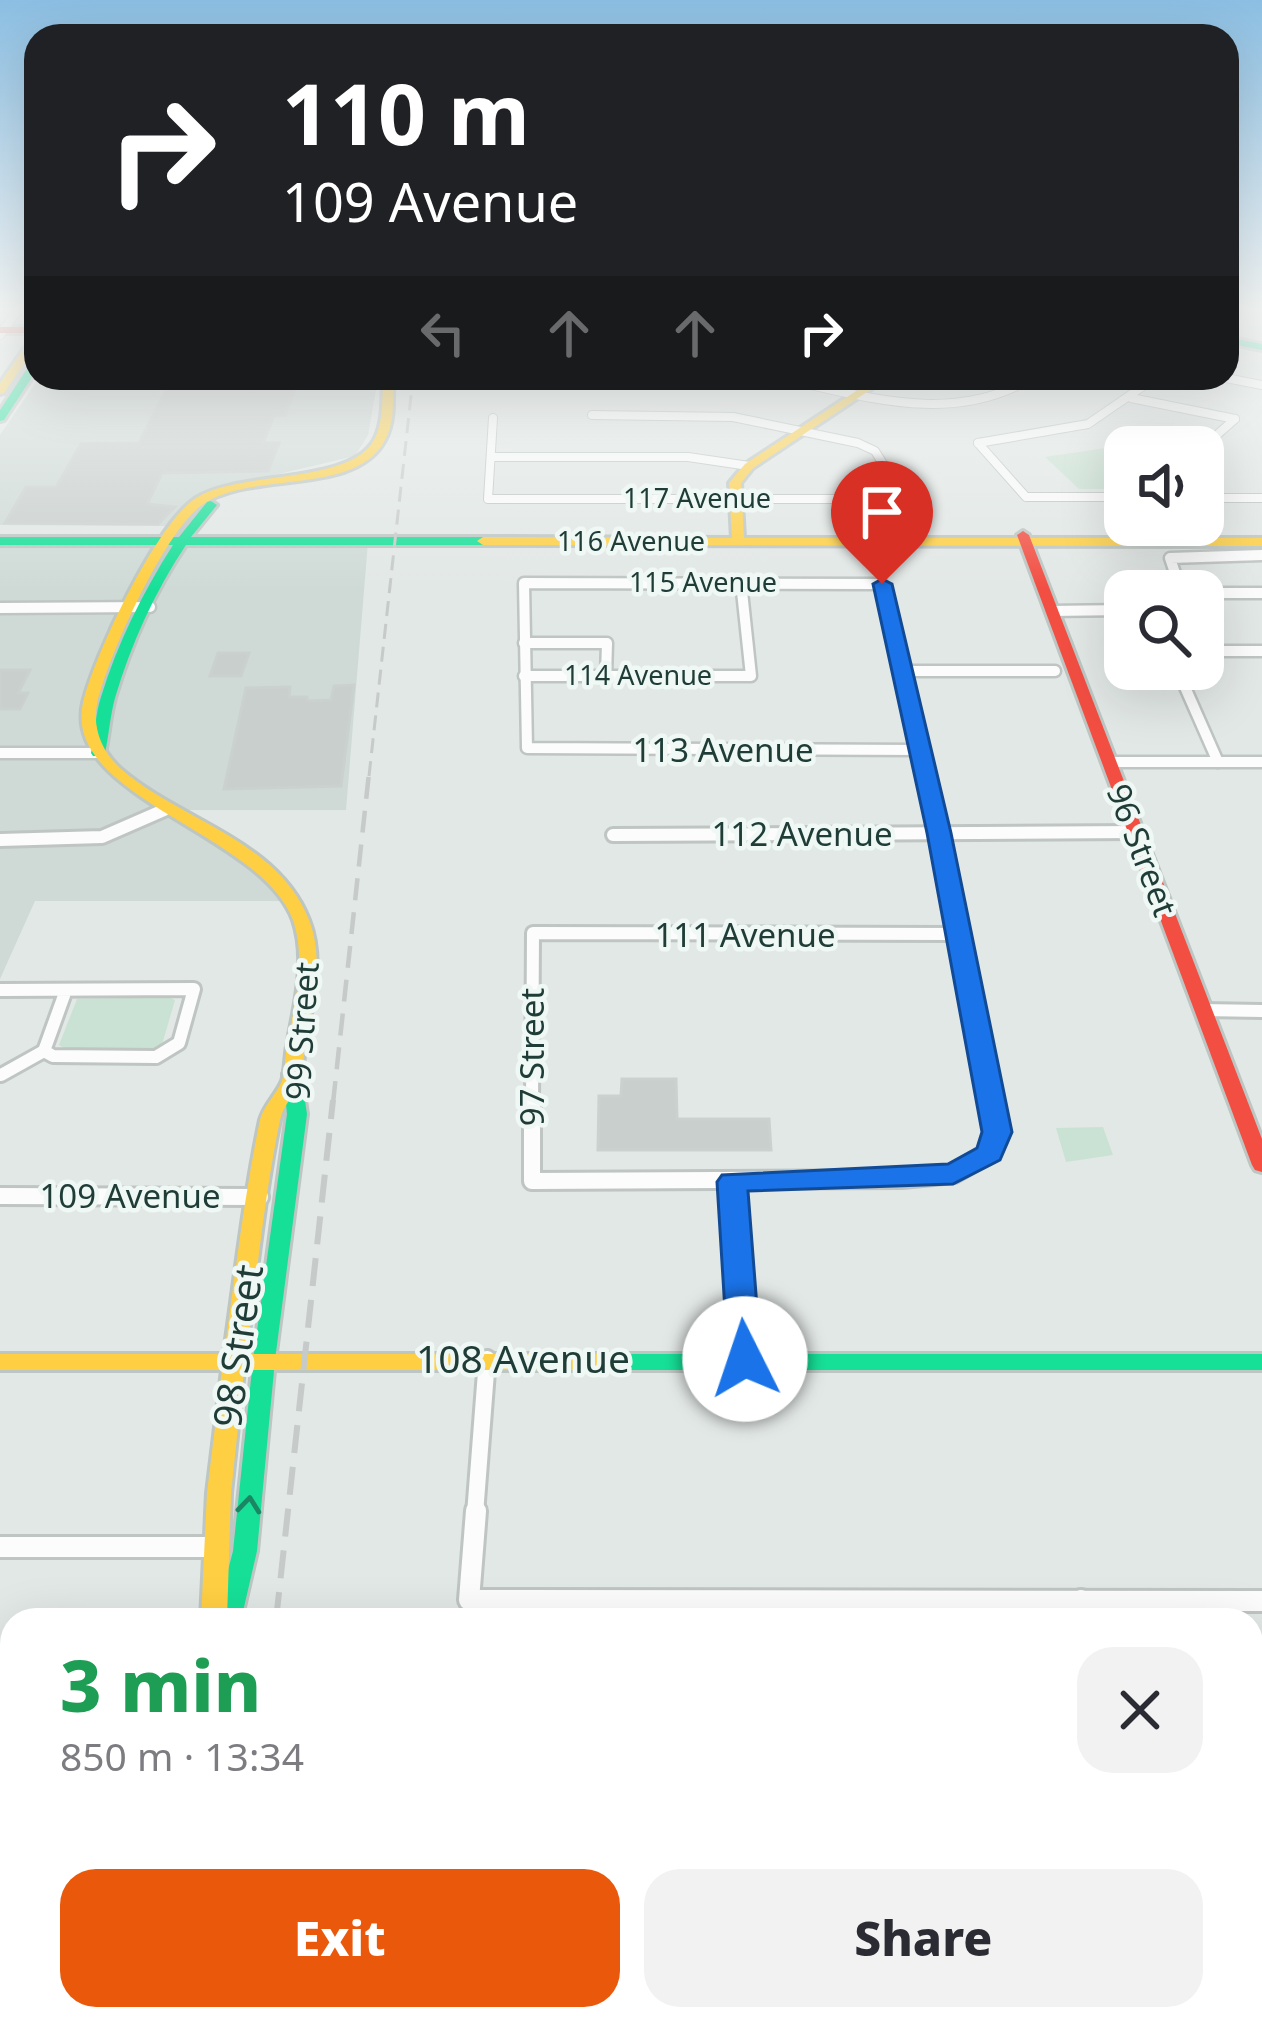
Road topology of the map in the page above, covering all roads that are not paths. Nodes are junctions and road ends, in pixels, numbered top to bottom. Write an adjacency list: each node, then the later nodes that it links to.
1 (385, 401): 18 (main road)
2 (848, 401): 10 (main road)
3 (888, 401): 4 (street)
4 (960, 401)
5 (1127, 401): 13 (street)
6 (1144, 401): 9 (street)
7 (592, 416): 10 (street)
8 (493, 418): 11 (street)
9 (1224, 428)
10 (802, 430): 12 (main road); 16 (street, 117 Avenue)
11 (491, 458): 12 (street); 16 (street, 117 Avenue)
12 (748, 466): 16 (main road)
13 (1104, 497)
14 (1224, 498): 15 (street)
15 (1262, 498)
16 (735, 499): 19 (main road)
17 (1, 535): 18 (main road, 116 Avenue)
18 (174, 538): 19 (main road, 116 Avenue); 27 (main road)
19 (737, 538): 20 (main road, 116 Avenue)
20 (1025, 538): 21 (main road, 116 Avenue); 30 (main road, 96 Street)
21 (1262, 538)
22 (1262, 556): 23 (street)
23 (1174, 570)
24 (741, 582): 31 (street, 115 Avenue); 35 (street, 115 Avenue); 37 (street, 114 Avenue)
25 (1224, 593): 26 (street)
26 (1262, 593)
27 (141, 607): 28 (street); 40 (main road)
28 (0, 608)
29 (1104, 610): 30 (street)
30 (1051, 611): 42 (main road, 96 Street)
31 (524, 644): 36 (street); 37 (street)
32 (1224, 651): 33 (street)
33 (1262, 651)
34 (1055, 670): 35 (street)
35 (903, 671): 39 (street)
36 (524, 676): 37 (street, 114 Avenue); 39 (street, 113 Avenue)
37 (606, 676)
38 (1187, 690): 43 (street)
39 (919, 750): 47 (street)
40 (98, 753): 41 (street); 45 (main road, 99 Street)
41 (0, 754)
42 (1108, 762): 43 (street); 46 (main road, 96 Street)
43 (1218, 762): 44 (street)
44 (1262, 762)
45 (164, 810): 49 (street); 58 (main road, 99 Street)
46 (1135, 832): 47 (street, 112 Avenue); 54 (main road, 96 Street)
47 (939, 833): 48 (street, 112 Avenue); 51 (street)
48 (613, 835)
49 (0, 840)
50 (533, 933): 51 (street, 111 Avenue); 60 (street, 97 Street)
51 (958, 934): 60 (street)
52 (0, 989): 53 (street)
53 (66, 990): 56 (street); 56 (street)
54 (1203, 1010): 55 (street); 59 (main road, 96 Street)
55 (1262, 1011)
56 (44, 1051): 57 (street)
57 (1, 1075)
58 (292, 1078): 62 (main road, 99 Street); 63 (main road, 98 Street)
59 (1262, 1165)
60 (733, 1182): 65 (street)
61 (0, 1196): 63 (street, 109 Avenue)
62 (286, 1196): 67 (main road, 98 Street)
63 (260, 1197): 66 (main road, 98 Street)
64 (487, 1359): 65 (main road, 108 Avenue); 67 (main road, 108 Avenue); 75 (street)
65 (745, 1359): 69 (main road, 108 Avenue)
66 (235, 1360): 67 (main road, 108 Avenue); 68 (main road, 108 Avenue); 71 (main road, 98 Street)
67 (264, 1360): 74 (main road, 98 Street, one-way to 67)
68 (0, 1362)
69 (1262, 1362)
70 (0, 1547): 71 (street)
71 (211, 1547): 73 (main road, 98 Street)
72 (1262, 1601): 76 (street)
73 (214, 1608)
74 (231, 1608)
75 (960, 1608)
76 (1123, 1608)

